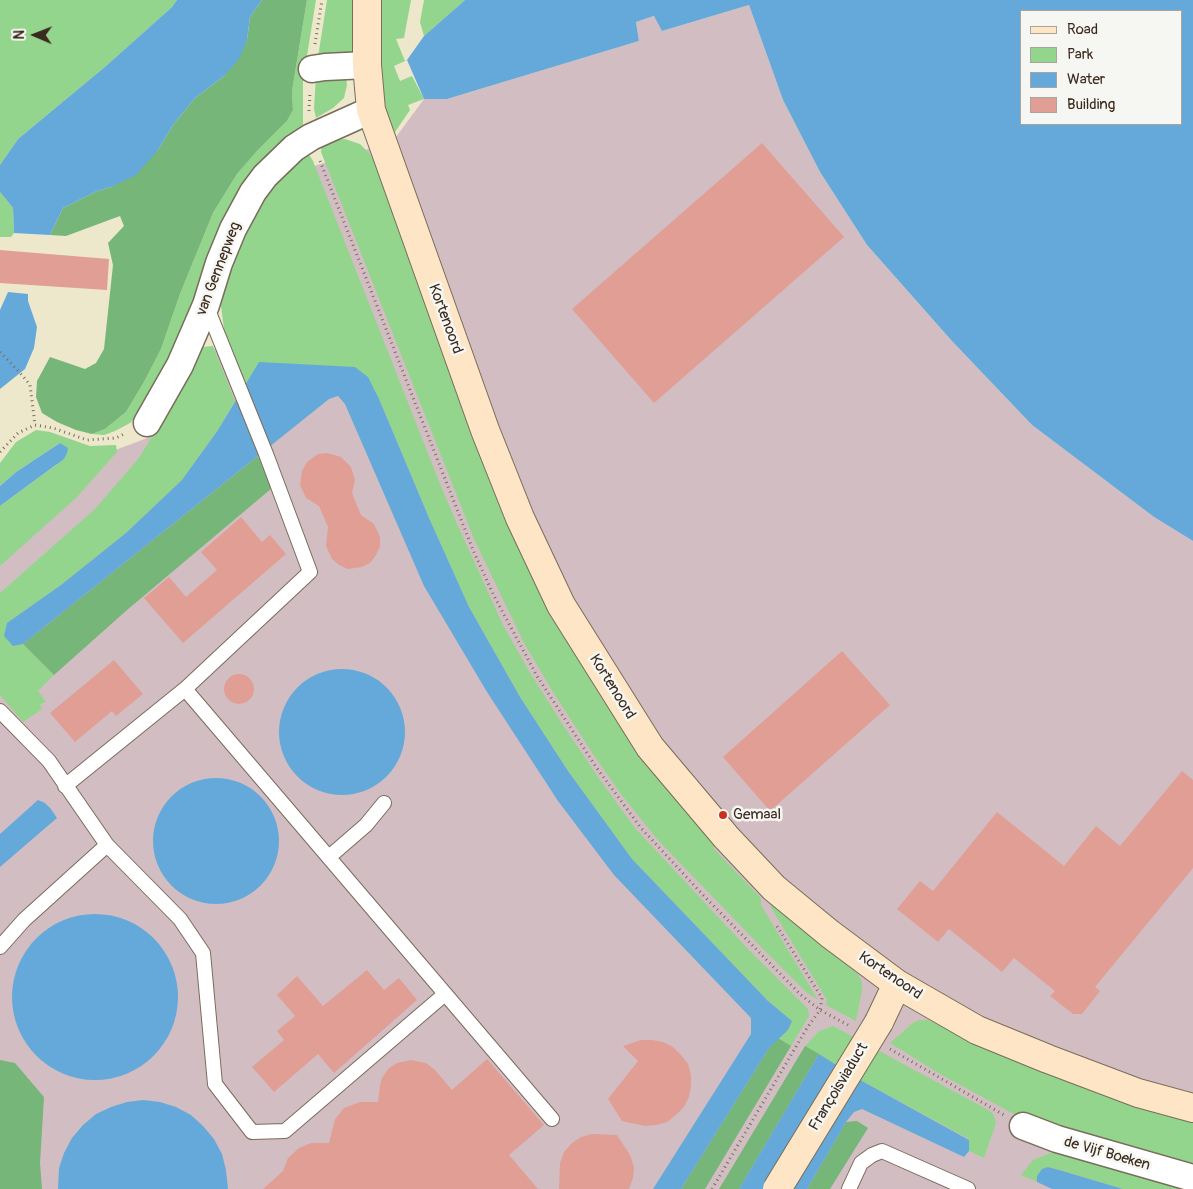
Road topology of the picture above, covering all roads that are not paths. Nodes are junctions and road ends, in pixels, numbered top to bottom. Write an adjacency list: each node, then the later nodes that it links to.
1 (367, 0): 2 (street, Kortenoord)
2 (368, 65): 3 (street); 4 (street, Kortenoord)
3 (312, 69)
4 (371, 110): 5 (street, van Gennepweg); 14 (street, Kortenoord)
5 (206, 305): 6 (street, van Gennepweg); 7 (lane)
6 (147, 423)
7 (185, 689): 9 (lane); 12 (lane)
8 (0, 711): 9 (lane)
9 (66, 786): 11 (lane)
10 (384, 804): 12 (lane)
11 (106, 845): 13 (lane); 15 (lane)
12 (329, 857): 15 (lane)
13 (0, 947)
14 (896, 984): 16 (street, Kortenoord); 20 (street, Françoisviaduct, bridge)
15 (445, 994): 17 (lane)
16 (1193, 1108)
17 (552, 1119)
18 (1023, 1126): 19 (street, de Vijf Boeken)
19 (1193, 1178)
20 (777, 1189)
21 (849, 1189): 22 (lane)
22 (968, 1189)

